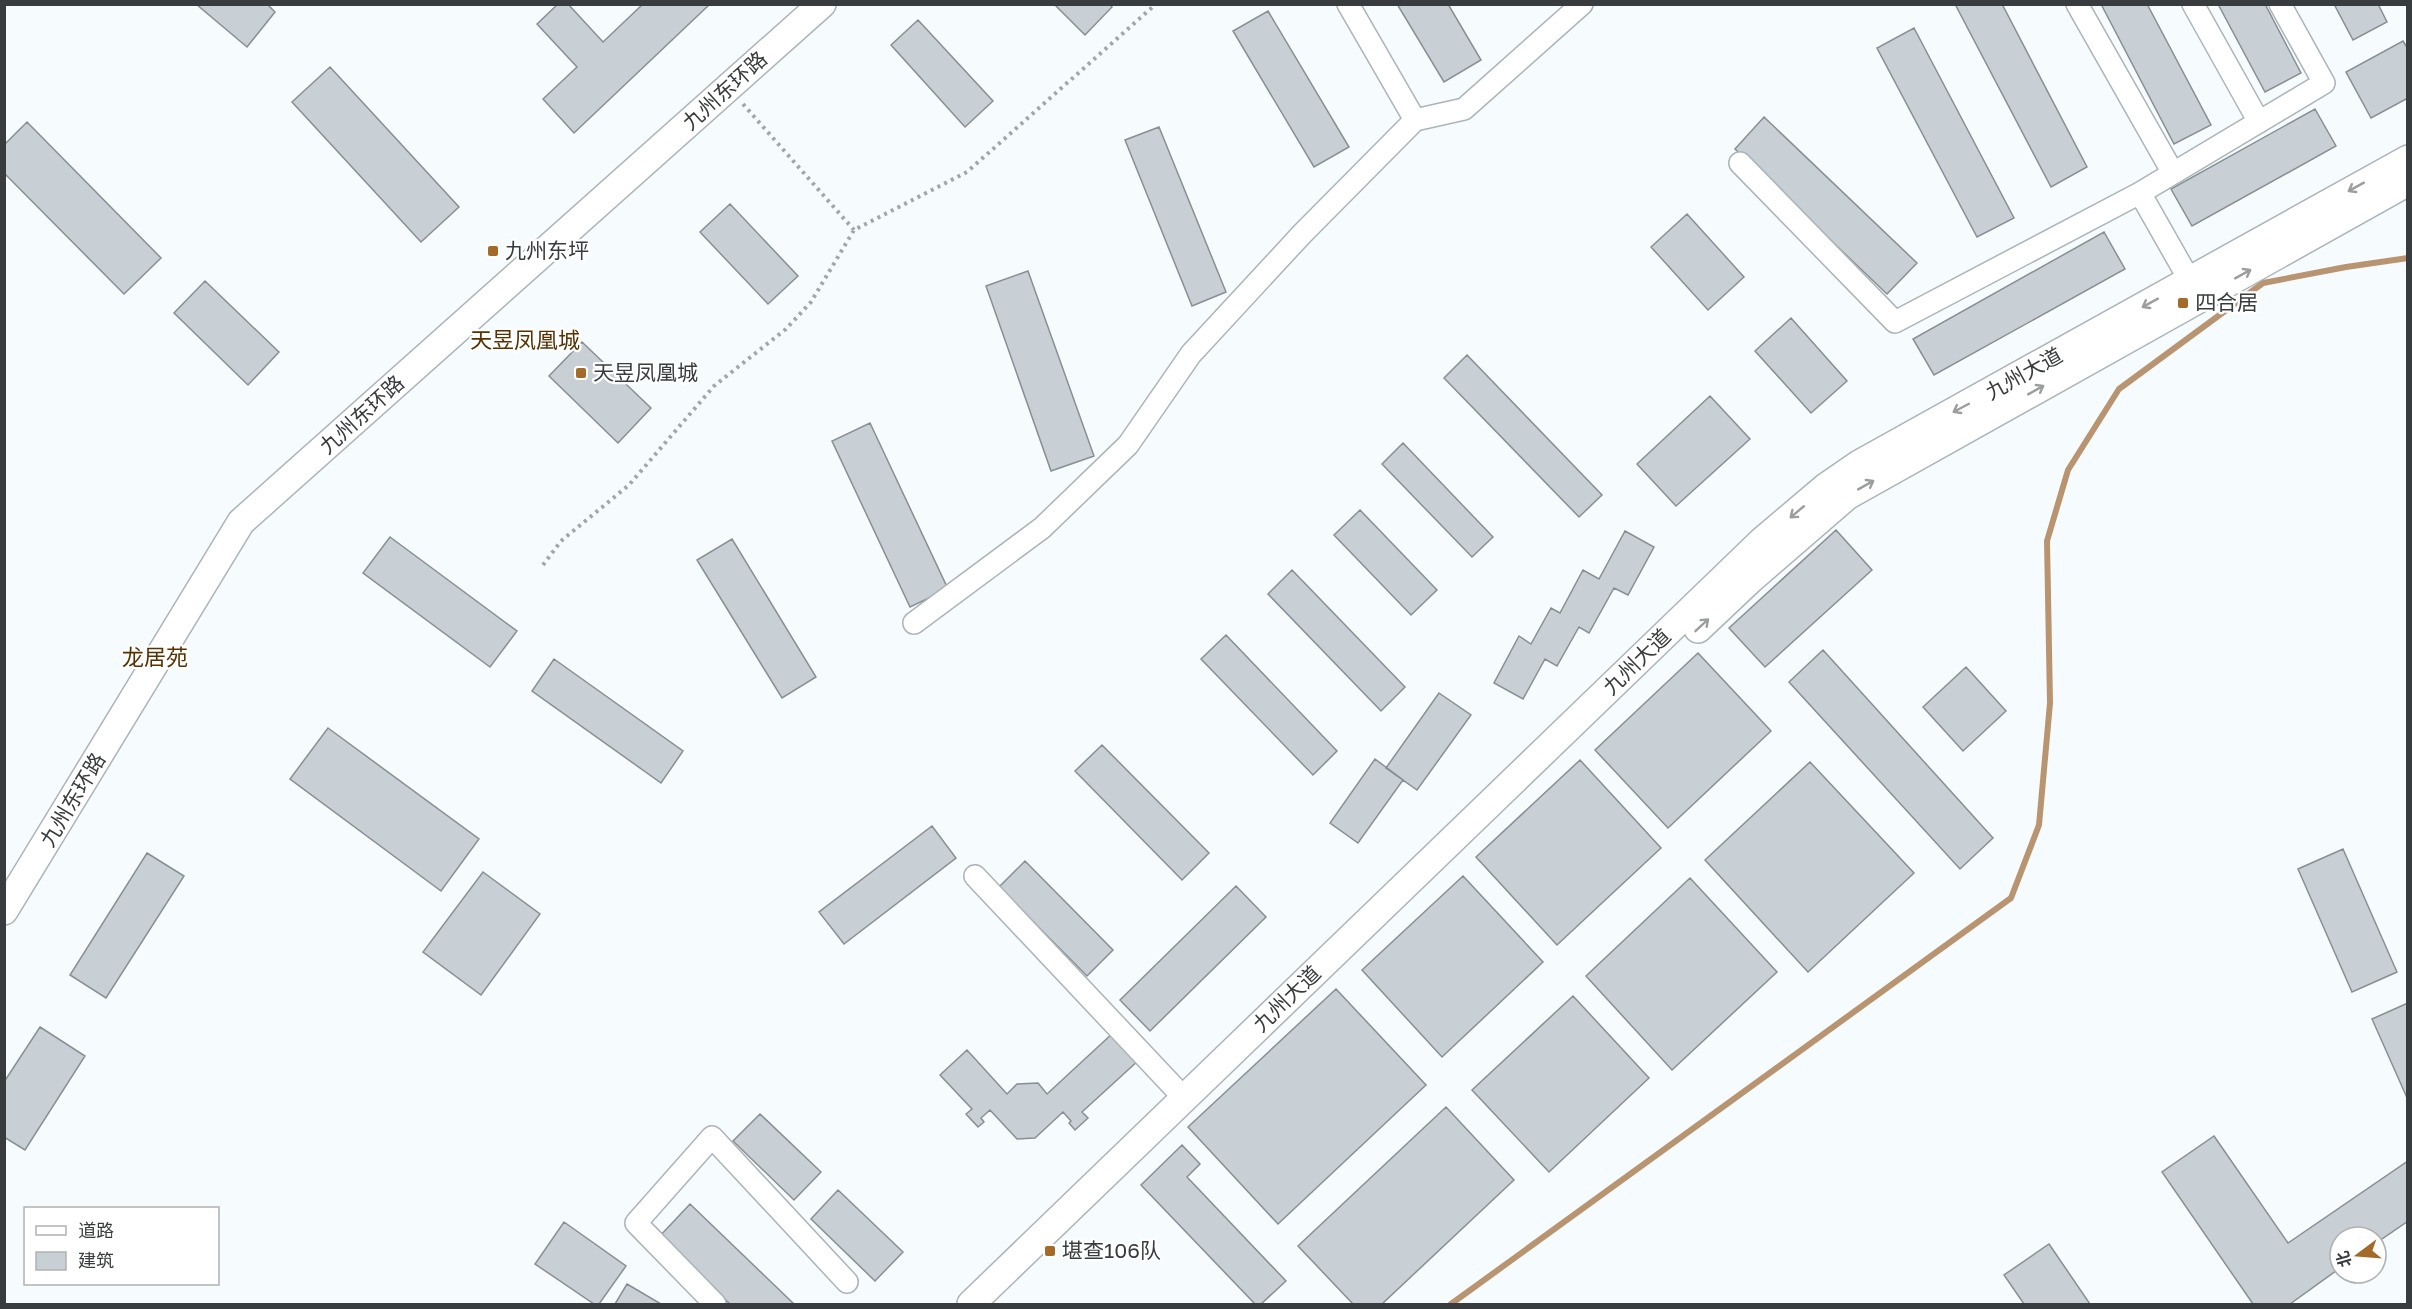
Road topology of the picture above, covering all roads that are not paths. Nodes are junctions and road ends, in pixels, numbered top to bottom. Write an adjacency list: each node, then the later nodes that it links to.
1 (822, 4): 17 (main road, 九州东环路)
2 (1348, 4): 7 (street)
3 (1582, 4): 7 (street)
4 (2078, 4): 11 (street)
5 (2193, 4): 8 (street)
6 (2280, 4): 8 (street)
7 (1415, 120): 15 (street)
8 (2259, 122): 11 (street)
9 (2408, 159): 14 (main road, 九州大道, one-way to 14)
10 (1740, 163): 13 (street)
11 (2173, 173): 13 (street)
12 (2408, 182): 22 (main road, one-way to 12)
13 (2140, 193): 14 (street)
14 (2190, 281): 18 (main road, 九州大道, one-way to 18)
15 (914, 623)
16 (975, 876): 18 (street)
17 (4, 911)
18 (1185, 1099): 21 (main road, 九州大道)
19 (847, 1282): 20 (street)
20 (715, 1305)
21 (971, 1305)
22 (993, 1305)

